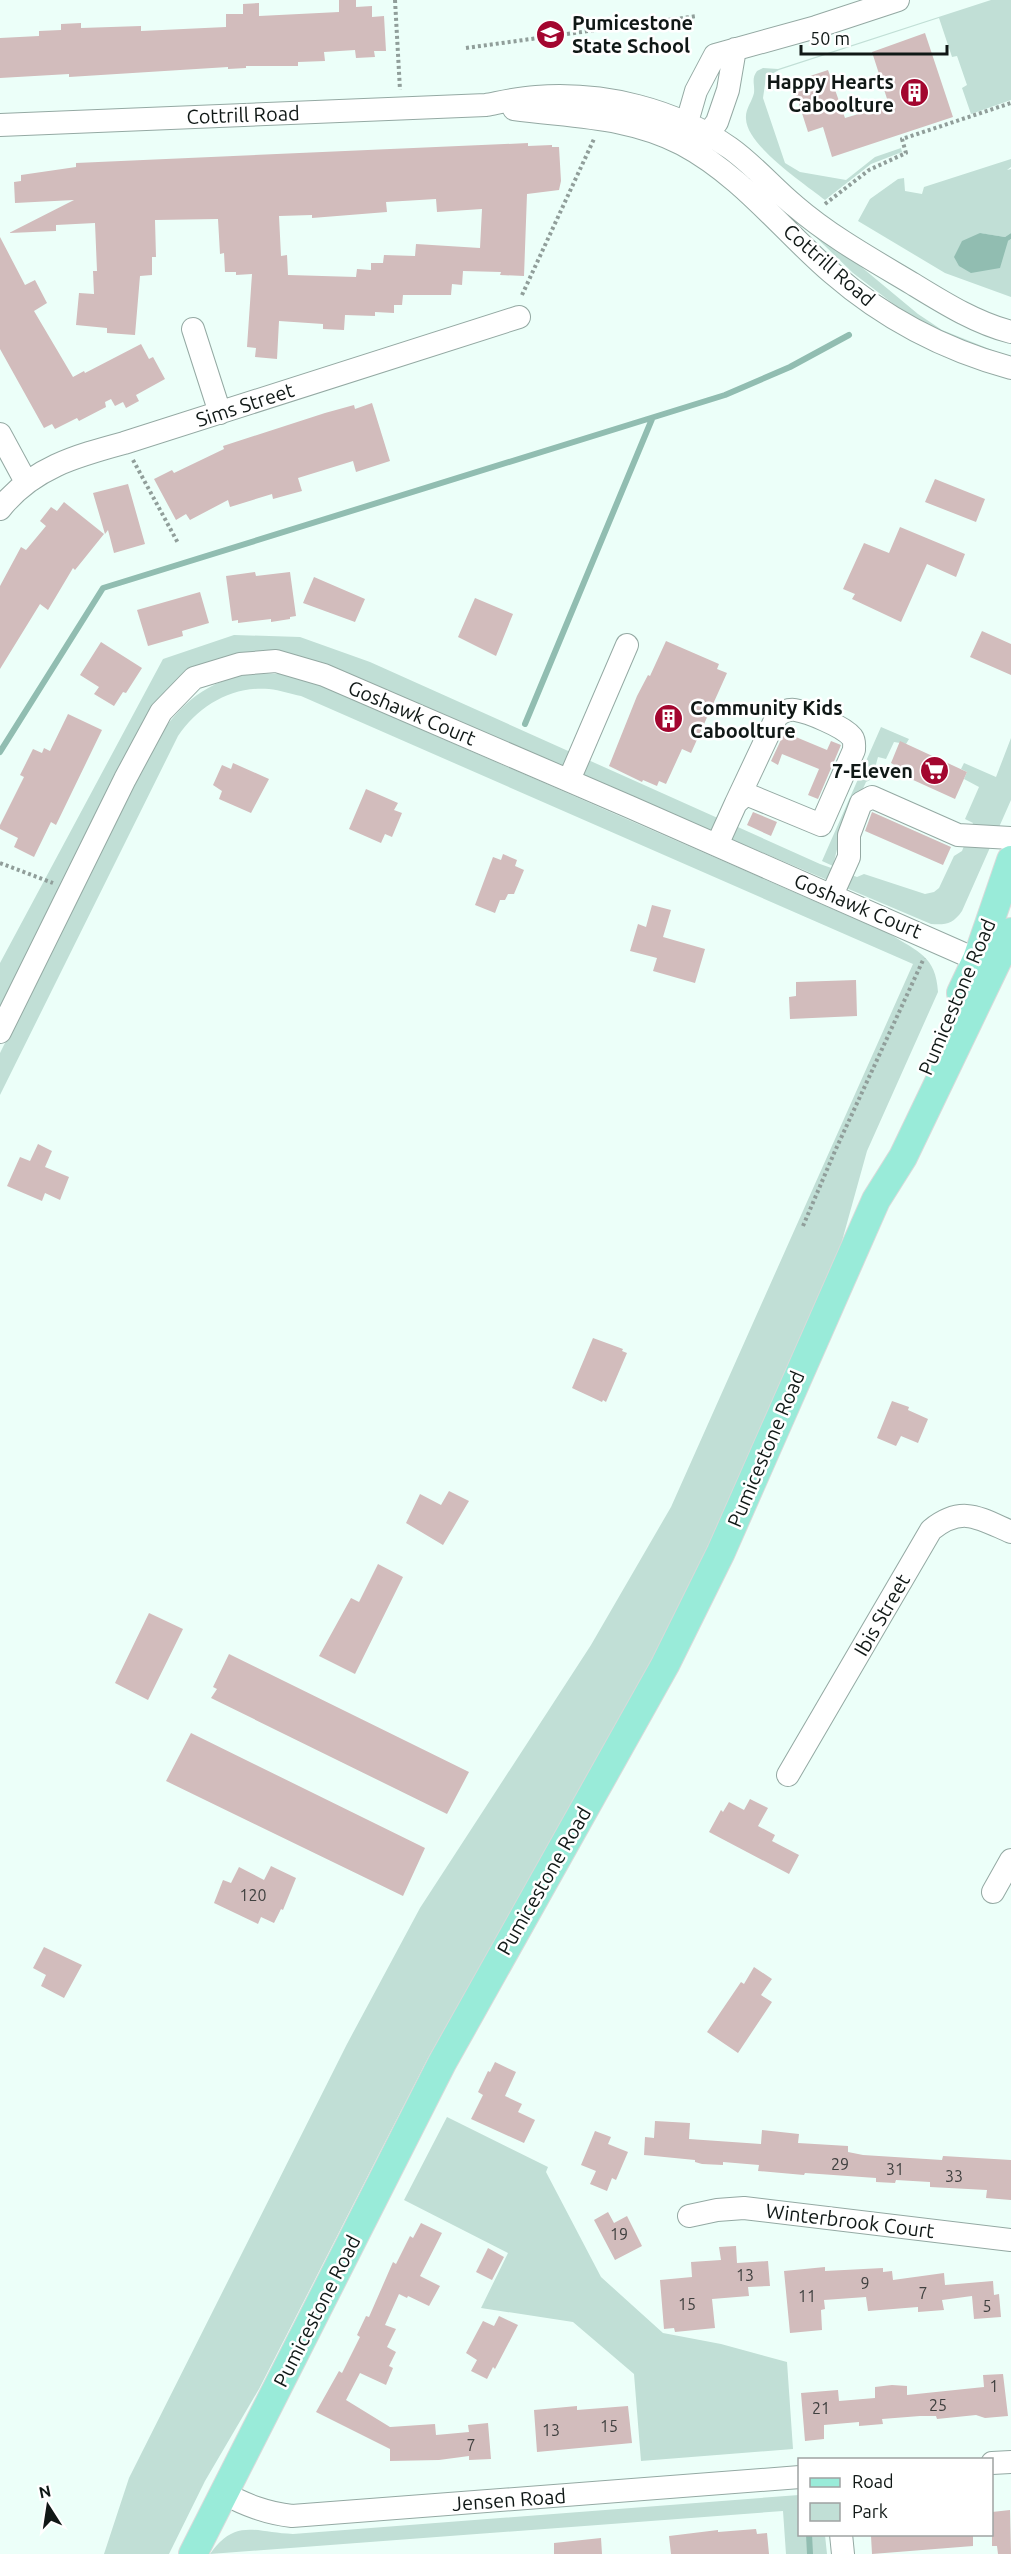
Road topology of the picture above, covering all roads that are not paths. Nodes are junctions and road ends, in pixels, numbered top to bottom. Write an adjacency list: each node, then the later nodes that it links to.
1 (898, 0): 3 (street)
2 (0, 125): 3 (street, Cottrill Road)
3 (693, 138): 6 (street, Cottrill Road); 7 (street, Cottrill Road)
4 (519, 317): 8 (street, Sims Street)
5 (193, 329): 8 (street)
6 (1011, 332)
7 (1011, 368)
8 (220, 412): 10 (street, Sims Street)
9 (0, 434): 10 (street)
10 (26, 482): 11 (street, Sims Street)
11 (0, 508)
12 (627, 645): 13 (street)
13 (569, 780): 16 (street, Goshawk Court); 21 (street, Goshawk Court)
14 (736, 803): 14 (street); 16 (street)
15 (1011, 838): 18 (street)
16 (717, 845): 18 (street, Goshawk Court)
17 (1011, 860): 20 (main road, Pumicestone Road)
18 (832, 895): 20 (street, Goshawk Court)
19 (1011, 932): 20 (main road, Pumicestone Road)
20 (986, 964): 31 (main road, Pumicestone Road)
21 (0, 1032)
22 (1011, 1532): 23 (street, Ibis Street)
23 (788, 1775)
24 (1011, 1860): 25 (street)
25 (993, 1892)
26 (689, 2216): 27 (street, Winterbrook Court)
27 (1011, 2240)
28 (1011, 2462): 29 (street)
29 (993, 2463)
30 (798, 2477): 31 (street, Jensen Road)
31 (223, 2493): 33 (main road, Pumicestone Road)
32 (841, 2536): 34 (street)
33 (193, 2554)
34 (843, 2554)

